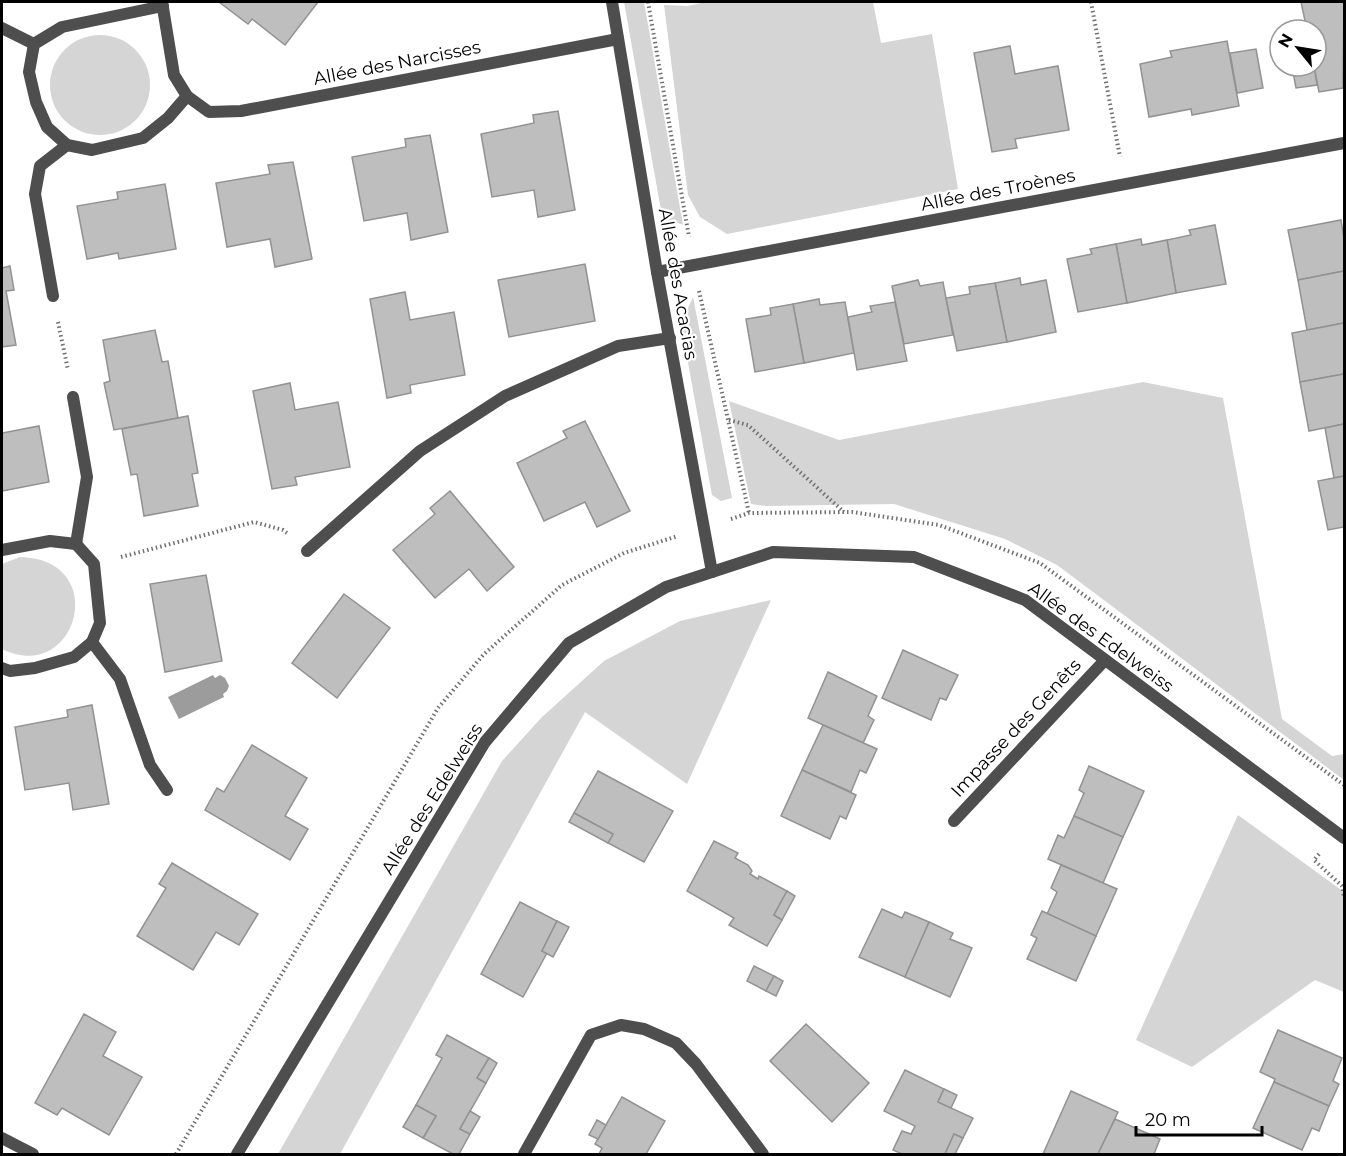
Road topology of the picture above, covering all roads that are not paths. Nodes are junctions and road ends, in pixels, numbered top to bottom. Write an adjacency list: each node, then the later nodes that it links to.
1 (612, 2): 4 (street, Allée des Acacias)
2 (162, 4): 5 (street); 6 (street)
3 (2, 28): 5 (street)
4 (618, 39): 6 (street, Allée des Narcisses); 9 (street, Allée des Acacias)
5 (34, 44): 8 (street)
6 (186, 96): 8 (street)
7 (1344, 143): 9 (street, Allée des Troènes)
8 (67, 145): 10 (street)
9 (657, 272): 11 (street, Allée des Acacias)
10 (53, 297)
11 (670, 338): 15 (street); 16 (street, Allée des Acacias)
12 (73, 397): 13 (street)
13 (76, 544): 14 (street); 17 (street)
14 (2, 550)
15 (307, 551)
16 (712, 572): 18 (street, Allée des Edelweiss); 25 (street, Allée des Edelweiss)
17 (92, 642): 19 (street); 20 (street)
18 (1105, 660): 21 (street, Impasse des Genêts); 22 (street, Allée des Edelweiss)
19 (2, 668)
20 (167, 790)
21 (954, 821)
22 (1344, 838)
23 (2, 1138): 24 (street)
24 (33, 1155)
25 (237, 1155)
26 (524, 1155): 27 (street)
27 (763, 1155)

